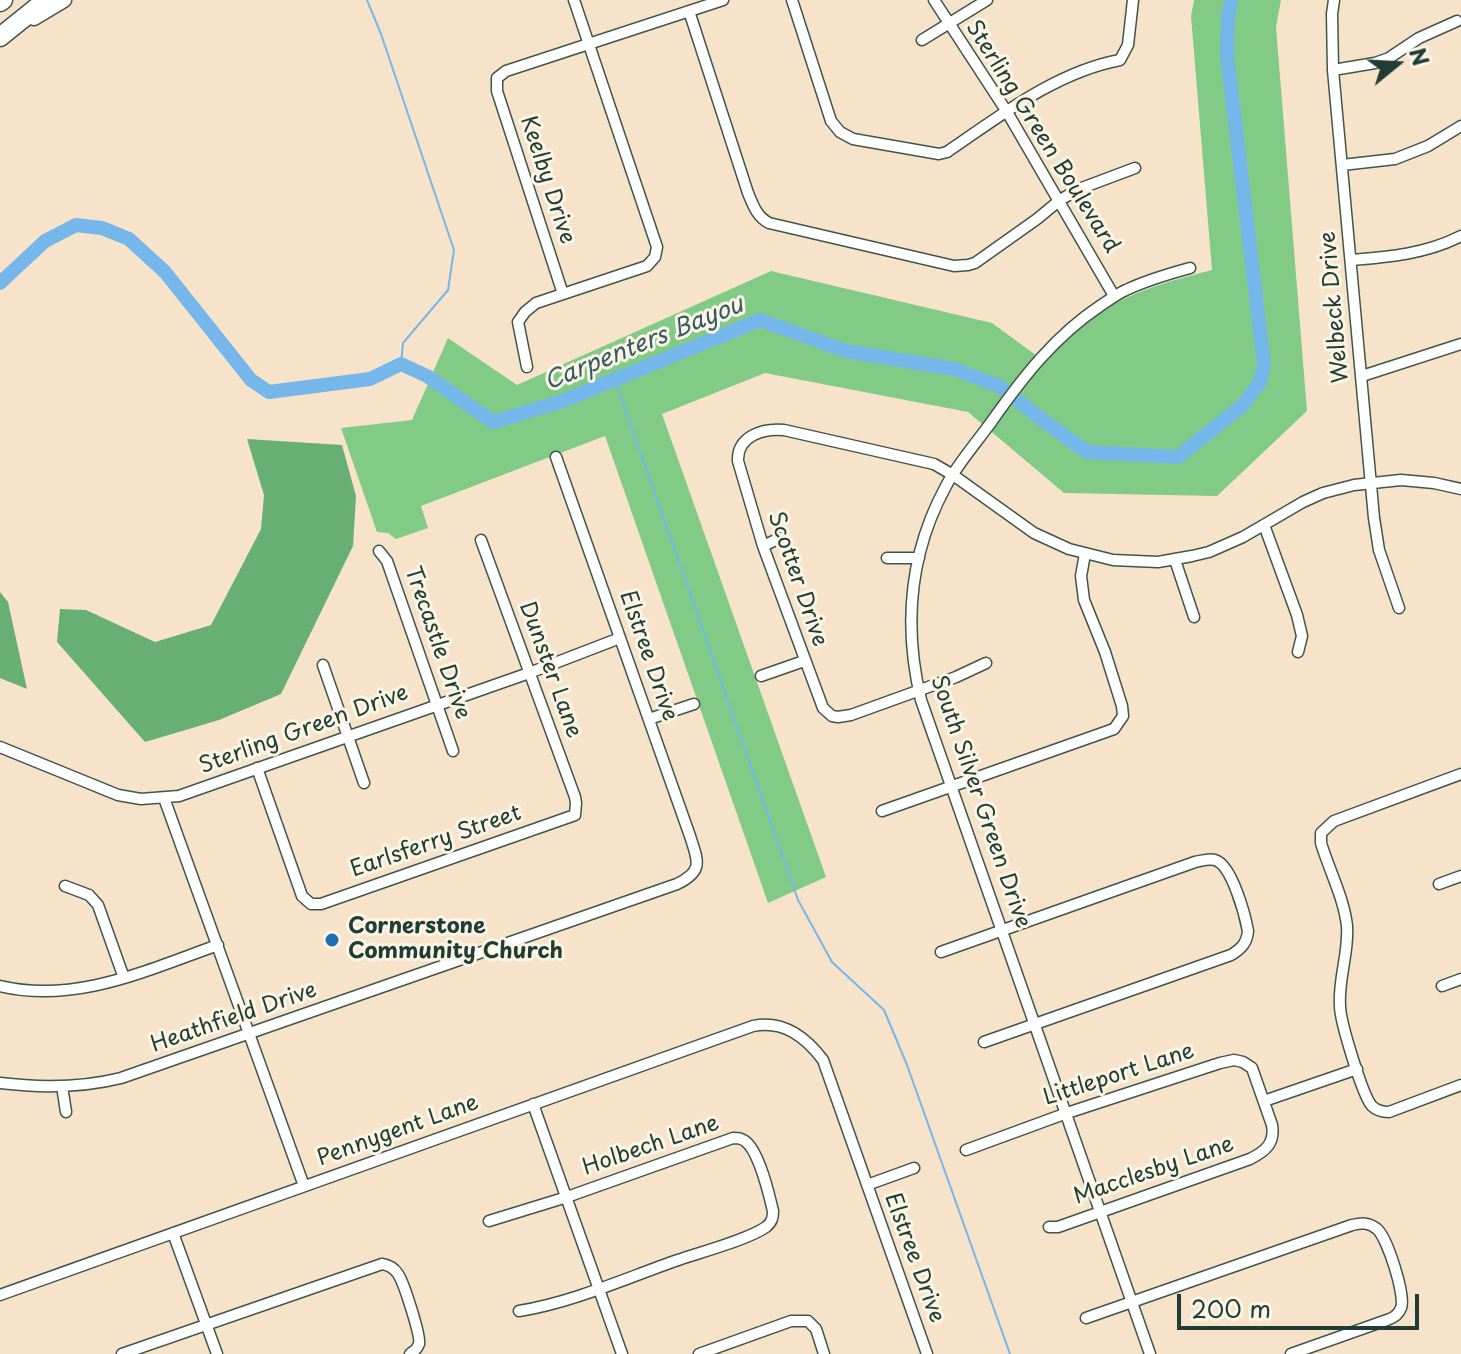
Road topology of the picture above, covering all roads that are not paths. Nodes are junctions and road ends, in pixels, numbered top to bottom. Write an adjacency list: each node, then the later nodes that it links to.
1 (46, 0): 13 (highway)
2 (64, 0): 13 (main road)
3 (574, 0): 15 (street)
4 (723, 0): 10 (street)
5 (792, 0): 17 (street)
6 (934, 0): 12 (street, Sterling Green Boulevard)
7 (987, 0): 12 (street)
8 (1133, 0): 17 (street)
9 (1334, 0): 16 (street, Welbeck Drive)
10 (689, 11): 15 (street); 21 (street)
11 (1457, 21): 16 (street)
12 (948, 24): 14 (street); 17 (street, Sterling Green Boulevard)
13 (0, 38)
14 (922, 40)
15 (588, 45): 25 (street, Keelby Drive); 25 (street)
16 (1333, 70): 19 (street, Welbeck Drive)
17 (1007, 112): 21 (street, Sterling Green Boulevard)
18 (1461, 126): 19 (street)
19 (1342, 165): 23 (street, Welbeck Drive)
20 (1135, 168): 21 (street)
21 (1060, 200): 26 (street, Sterling Green Boulevard)
22 (1461, 236): 23 (street)
23 (1351, 260): 29 (street, Welbeck Drive)
24 (1190, 268): 26 (street, South Silver Green Drive)
25 (563, 294): 28 (street)
26 (1114, 296): 31 (street, South Silver Green Drive)
27 (1461, 344): 29 (street)
28 (527, 367)
29 (1362, 376): 32 (street, Welbeck Drive)
30 (556, 457): 45 (street, Elstree Drive)
31 (953, 475): 37 (street, Scotter Drive); 39 (street); 41 (street, South Silver Green Drive)
32 (1372, 482): 33 (street); 34 (street); 43 (street, Welbeck Drive)
33 (1461, 489)
34 (1264, 525): 42 (street); 46 (street)
35 (780, 538): 37 (street)
36 (481, 540): 50 (street, Dunster Lane)
37 (763, 546): 47 (street, Scotter Drive)
38 (379, 551): 53 (street, Trecastle Drive)
39 (1085, 554): 42 (street); 62 (street)
40 (887, 558): 41 (street)
41 (919, 558): 52 (street, South Silver Green Drive)
42 (1175, 560): 44 (street)
43 (1399, 608)
44 (1194, 617)
45 (620, 638): 50 (street, Sterling Green Drive); 55 (street, Elstree Drive)
46 (1298, 652)
47 (804, 661): 51 (street); 52 (street, Scotter Drive)
48 (986, 663): 52 (street)
49 (323, 665): 56 (street)
50 (529, 673): 53 (street, Sterling Green Drive); 65 (street, Dunster Lane)
51 (761, 676)
52 (919, 690): 62 (street, South Silver Green Drive)
53 (438, 704): 56 (street, Sterling Green Drive); 58 (street, Trecastle Drive)
54 (694, 704): 55 (street)
55 (649, 719): 66 (street, Elstree Drive)
56 (347, 737): 59 (street, Sterling Green Drive); 61 (street)
57 (0, 747): 63 (street, Sterling Green Drive)
58 (453, 751)
59 (257, 768): 63 (street, Sterling Green Drive); 65 (street, Earlsferry Street)
60 (1461, 774): 81 (street)
61 (364, 783)
62 (951, 787): 64 (street); 70 (street, South Silver Green Drive)
63 (164, 798): 71 (street)
64 (882, 811)
65 (575, 815)
66 (697, 869): 78 (street, Heathfield Drive)
67 (1461, 876): 68 (street)
68 (1439, 884)
69 (65, 886): 73 (street)
70 (1001, 930): 72 (street); 77 (street, South Silver Green Drive); 77 (street)
71 (218, 945): 73 (street); 78 (street)
72 (941, 952)
73 (124, 978): 75 (street)
74 (1461, 979): 76 (street)
75 (0, 986)
76 (1442, 986)
77 (1035, 1025): 79 (street); 88 (street, South Silver Green Drive)
78 (249, 1034): 84 (street, Heathfield Drive); 92 (street)
79 (984, 1042)
80 (807, 1044): 86 (street, Pennygent Lane); 91 (street, Elstree Drive)
81 (1357, 1069): 83 (street); 85 (street)
82 (0, 1083): 84 (street, Heathfield Drive)
83 (1461, 1085)
84 (62, 1086): 87 (street)
85 (1264, 1101): 88 (street, Littleport Lane); 94 (street, Macclesby Lane)
86 (533, 1104): 92 (street, Pennygent Lane); 93 (street)
87 (66, 1112)
88 (1067, 1113): 89 (street, Littleport Lane); 94 (street, South Silver Green Drive)
89 (966, 1150)
90 (914, 1168): 91 (street)
91 (867, 1185): 110 (street, Elstree Drive)
92 (304, 1186): 97 (street, Pennygent Lane)
93 (567, 1197): 95 (street, Holbech Lane); 98 (street); 98 (street, Holbech Lane)
94 (1100, 1212): 96 (street, Macclesby Lane); 100 (street, South Silver Green Drive)
95 (489, 1221)
96 (1049, 1227)
97 (173, 1233): 99 (street, Pennygent Lane); 103 (street)
98 (599, 1289): 101 (street); 107 (street)
99 (0, 1295)
100 (1132, 1303): 102 (street); 111 (street, South Silver Green Drive); 112 (street)
101 (519, 1311)
102 (1086, 1318)
103 (207, 1325): 104 (street); 105 (street); 106 (street)
104 (122, 1354)
105 (217, 1354)
106 (410, 1354)
107 (622, 1354)
108 (699, 1354): 109 (street)
109 (824, 1354)
110 (927, 1354)
111 (1150, 1354)
112 (1291, 1354)

